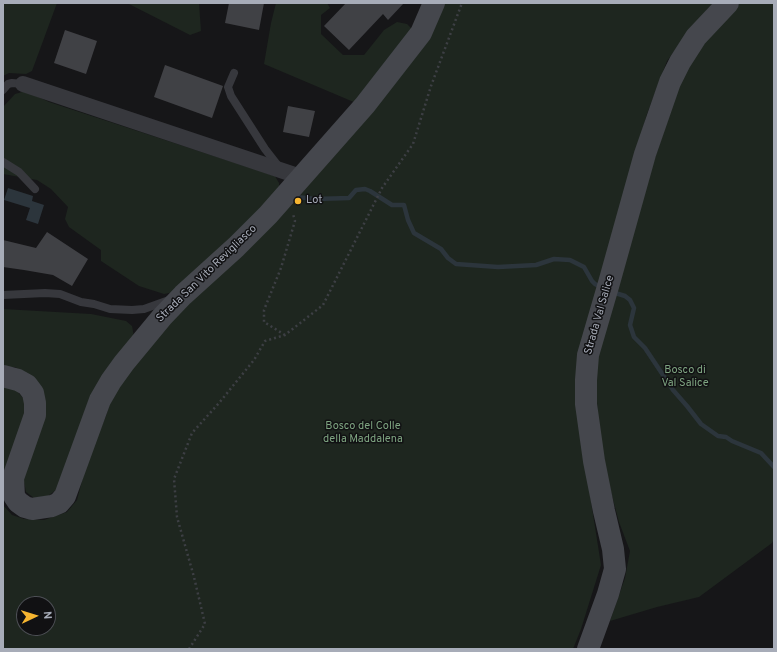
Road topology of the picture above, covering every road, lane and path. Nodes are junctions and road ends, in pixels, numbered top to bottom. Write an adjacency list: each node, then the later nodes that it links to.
1 (434, 3): 9 (street, Strada San Vito Revigliasco)
2 (462, 3): 14 (path)
3 (728, 3): 17 (street, Strada Val Salice)
4 (234, 73): 8 (lane)
5 (24, 84): 6 (lane); 8 (street)
6 (3, 90)
7 (3, 162): 10 (lane)
8 (281, 170): 9 (street)
9 (301, 177): 11 (street, Strada San Vito Revigliasco)
10 (35, 189)
11 (286, 195): 13 (street, Strada San Vito Revigliasco); 14 (path)
12 (3, 295): 13 (lane)
13 (183, 296): 15 (street, Strada San Vito Revigliasco)
14 (285, 335): 16 (path)
15 (3, 376)
16 (189, 649)
17 (588, 649)

